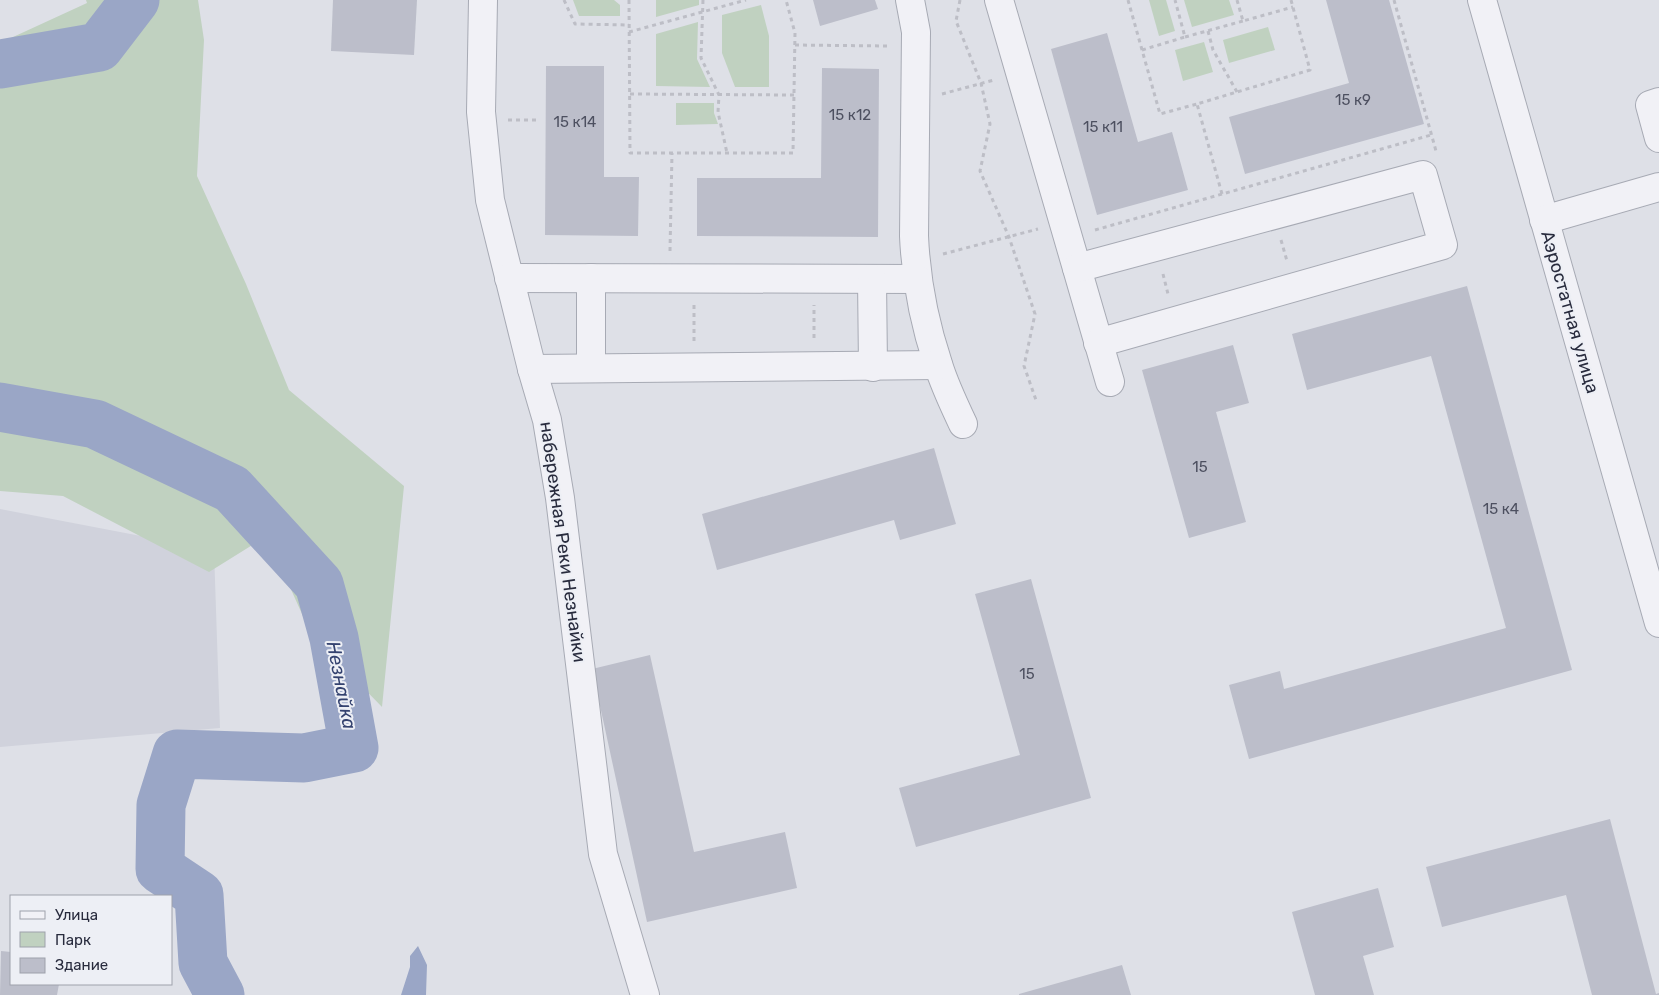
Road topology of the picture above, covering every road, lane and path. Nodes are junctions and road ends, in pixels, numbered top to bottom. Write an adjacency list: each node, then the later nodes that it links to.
1 (482, 0): 53 (street, набережная Реки Незнайки)
2 (564, 0): 19 (path)
3 (628, 0): 19 (path)
4 (703, 0): 17 (path)
5 (746, 0): 17 (path)
6 (786, 0): 23 (path)
7 (910, 0): 32 (street)
8 (960, 0): 27 (path)
9 (999, 0): 26 (street)
10 (1128, 0): 25 (path)
11 (1175, 0): 22 (path)
12 (1238, 0): 18 (path)
13 (1290, 0): 16 (path)
14 (1394, 0): 37 (path)
15 (1482, 0): 44 (street, Аэростатная улица)
16 (1293, 8): 18 (path); 28 (path)
17 (703, 12): 21 (path); 30 (path)
18 (1243, 21): 20 (path)
19 (629, 25): 21 (path)
20 (1208, 31): 22 (path); 28 (path)
21 (629, 32): 29 (path)
22 (1185, 37): 25 (path)
23 (795, 45): 24 (path); 31 (path)
24 (898, 46)
25 (1142, 50): 34 (path)
26 (1020, 72): 27 (path); 45 (street)
27 (981, 83): 32 (path); 47 (path)
28 (1237, 92): 34 (path)
29 (630, 94): 30 (path); 39 (path)
30 (719, 95): 31 (path); 40 (path)
31 (794, 95): 40 (path)
32 (915, 101): 52 (street)
33 (1659, 102): 38 (street)
34 (1197, 104): 43 (path)
35 (502, 119): 36 (path)
36 (539, 120)
37 (1431, 135): 41 (path); 43 (path)
38 (1659, 138)
39 (672, 153): 40 (path); 49 (path)
40 (728, 153)
41 (1436, 153)
42 (1659, 187): 44 (street)
43 (1222, 194): 46 (path)
44 (1544, 220): 68 (street, Аэростатная улица)
45 (1063, 223): 47 (path); 51 (street)
46 (1093, 230)
47 (1009, 237): 52 (path); 66 (path)
48 (661, 251): 49 (path)
49 (670, 251): 50 (path)
50 (678, 251)
51 (1077, 268): 58 (street); 58 (street)
52 (916, 270): 57 (street); 60 (street)
53 (509, 278): 54 (street); 64 (street, набережная Реки Незнайки)
54 (590, 278): 55 (street); 63 (street)
55 (694, 279): 56 (street); 61 (path)
56 (814, 279): 57 (street); 62 (path)
57 (872, 279): 59 (street)
58 (1098, 343): 65 (street)
59 (873, 366): 60 (street); 62 (street)
60 (938, 366): 67 (street)
61 (694, 367): 62 (street); 63 (street)
62 (814, 367)
63 (591, 368): 64 (street)
64 (532, 369): 69 (street, набережная Реки Незнайки)
65 (1110, 382)
66 (1036, 400)
67 (963, 424)
68 (1659, 623)
69 (645, 995)

